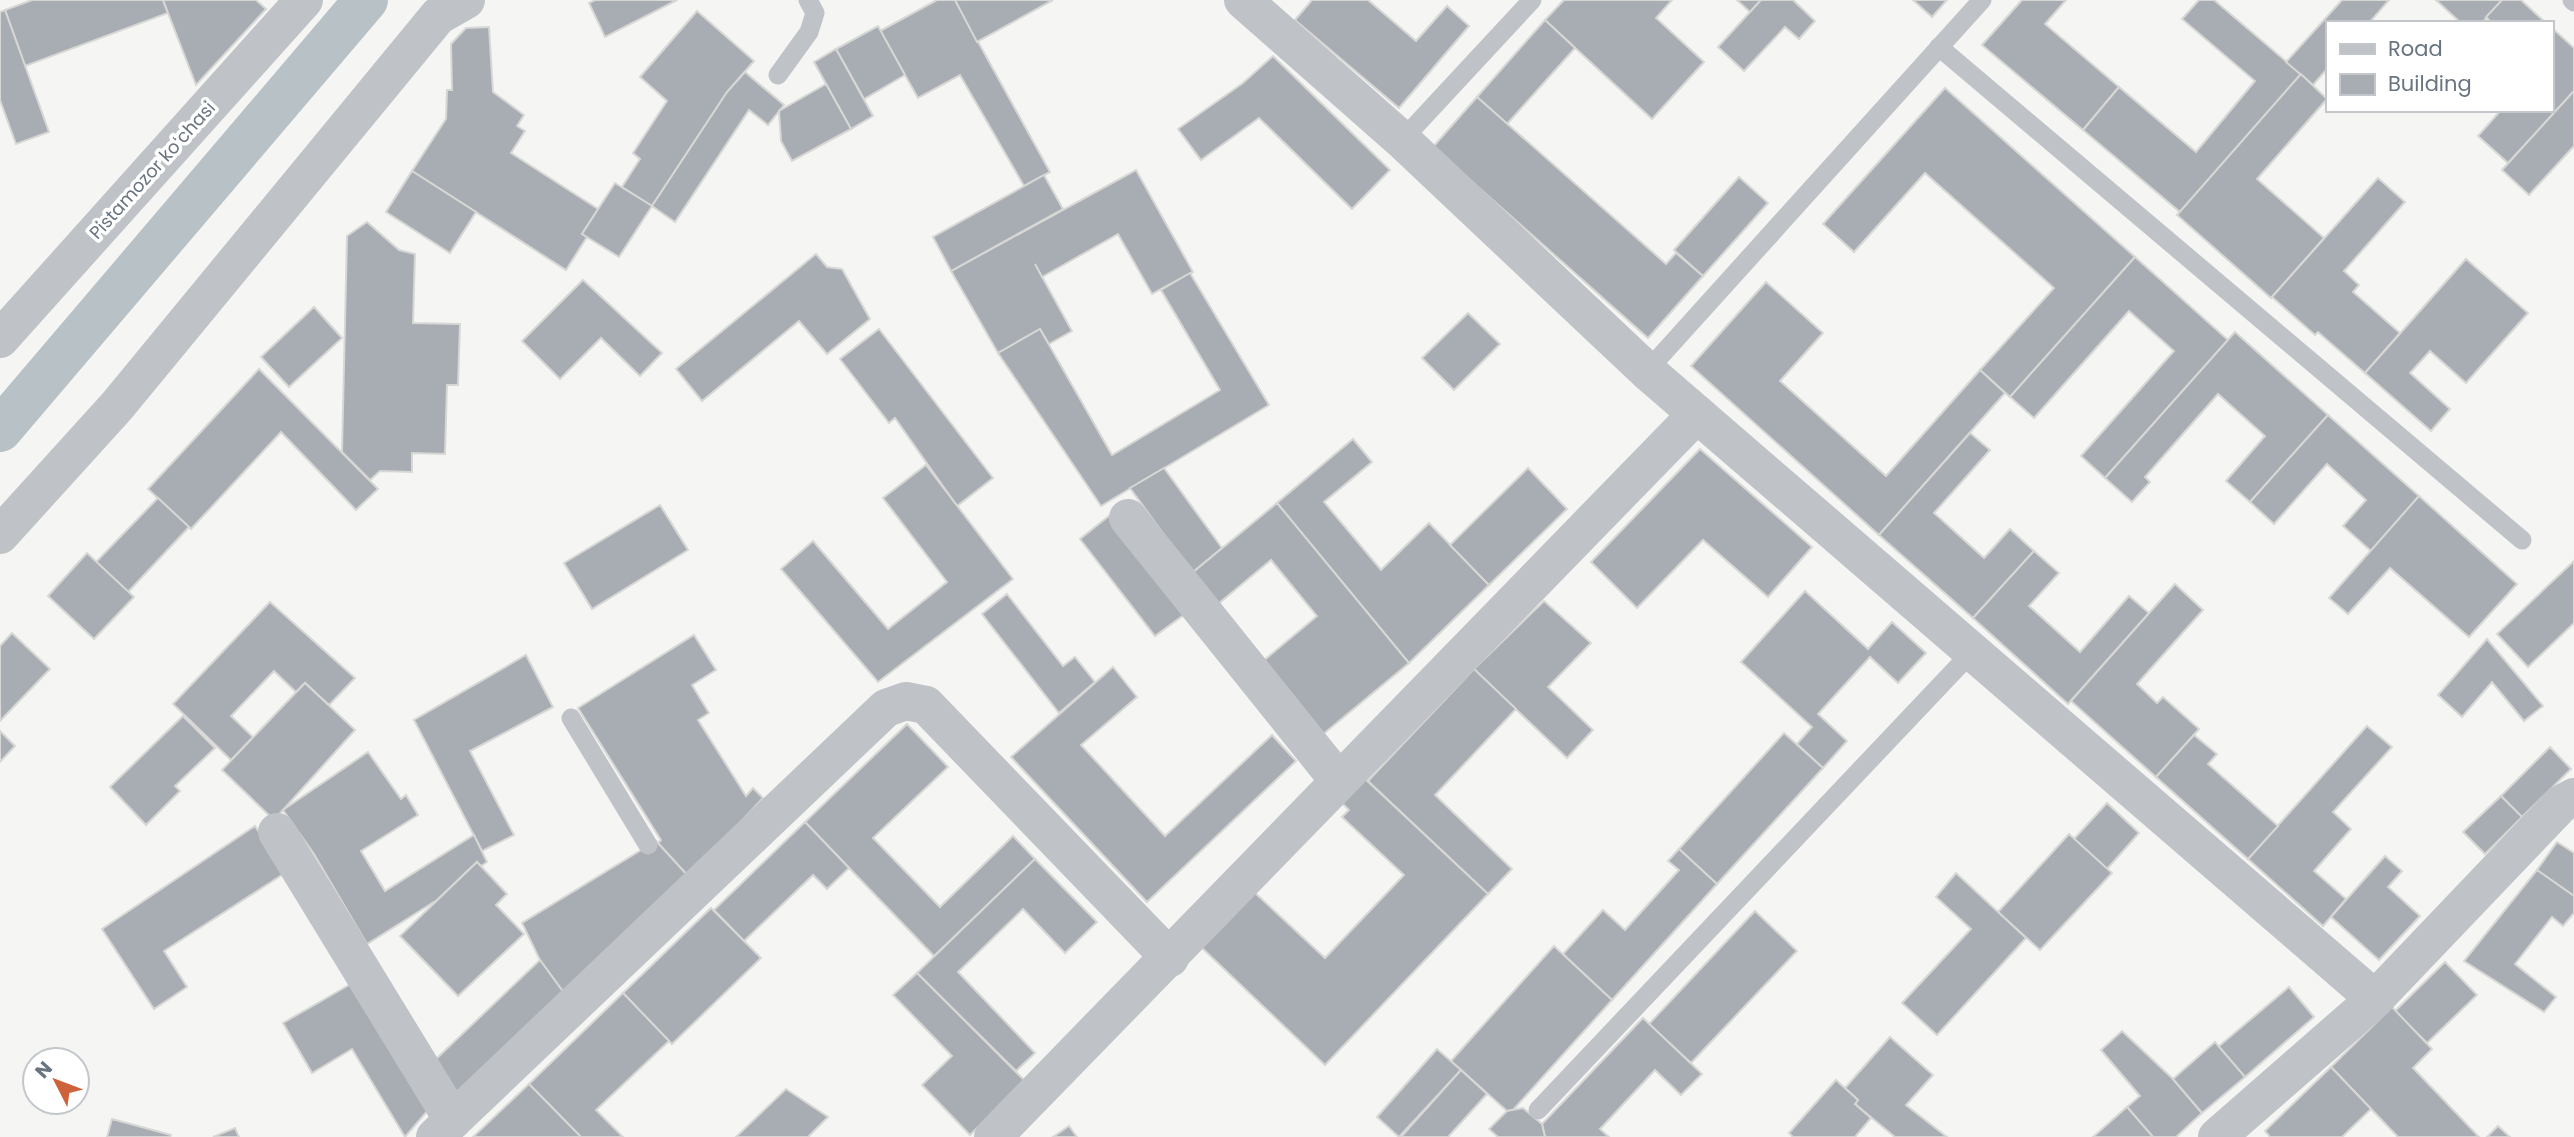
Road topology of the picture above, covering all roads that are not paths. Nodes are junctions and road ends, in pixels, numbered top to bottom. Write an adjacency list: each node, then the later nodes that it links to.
1 (304, 0): 10 (street, Pistamozor koʻchasi)
2 (466, 0): 14 (street)
3 (808, 0): 8 (lane)
4 (1243, 0): 9 (street)
5 (1532, 0): 9 (lane)
6 (1982, 0): 7 (lane)
7 (1939, 47): 11 (lane); 15 (lane)
8 (778, 75)
9 (1402, 140): 11 (street)
10 (0, 339)
11 (1647, 371): 12 (street)
12 (1697, 414): 16 (street); 18 (street)
13 (1128, 518): 18 (street)
14 (0, 535)
15 (2522, 540)
16 (1971, 653): 23 (street); 24 (lane)
17 (571, 718): 21 (lane)
18 (1339, 780): 22 (street)
19 (2574, 797): 23 (street)
20 (277, 832): 25 (street)
21 (648, 845)
22 (1170, 958): 25 (street); 26 (street)
23 (2375, 999): 27 (street)
24 (1538, 1110)
25 (444, 1128)
26 (993, 1137)
27 (2217, 1137)

